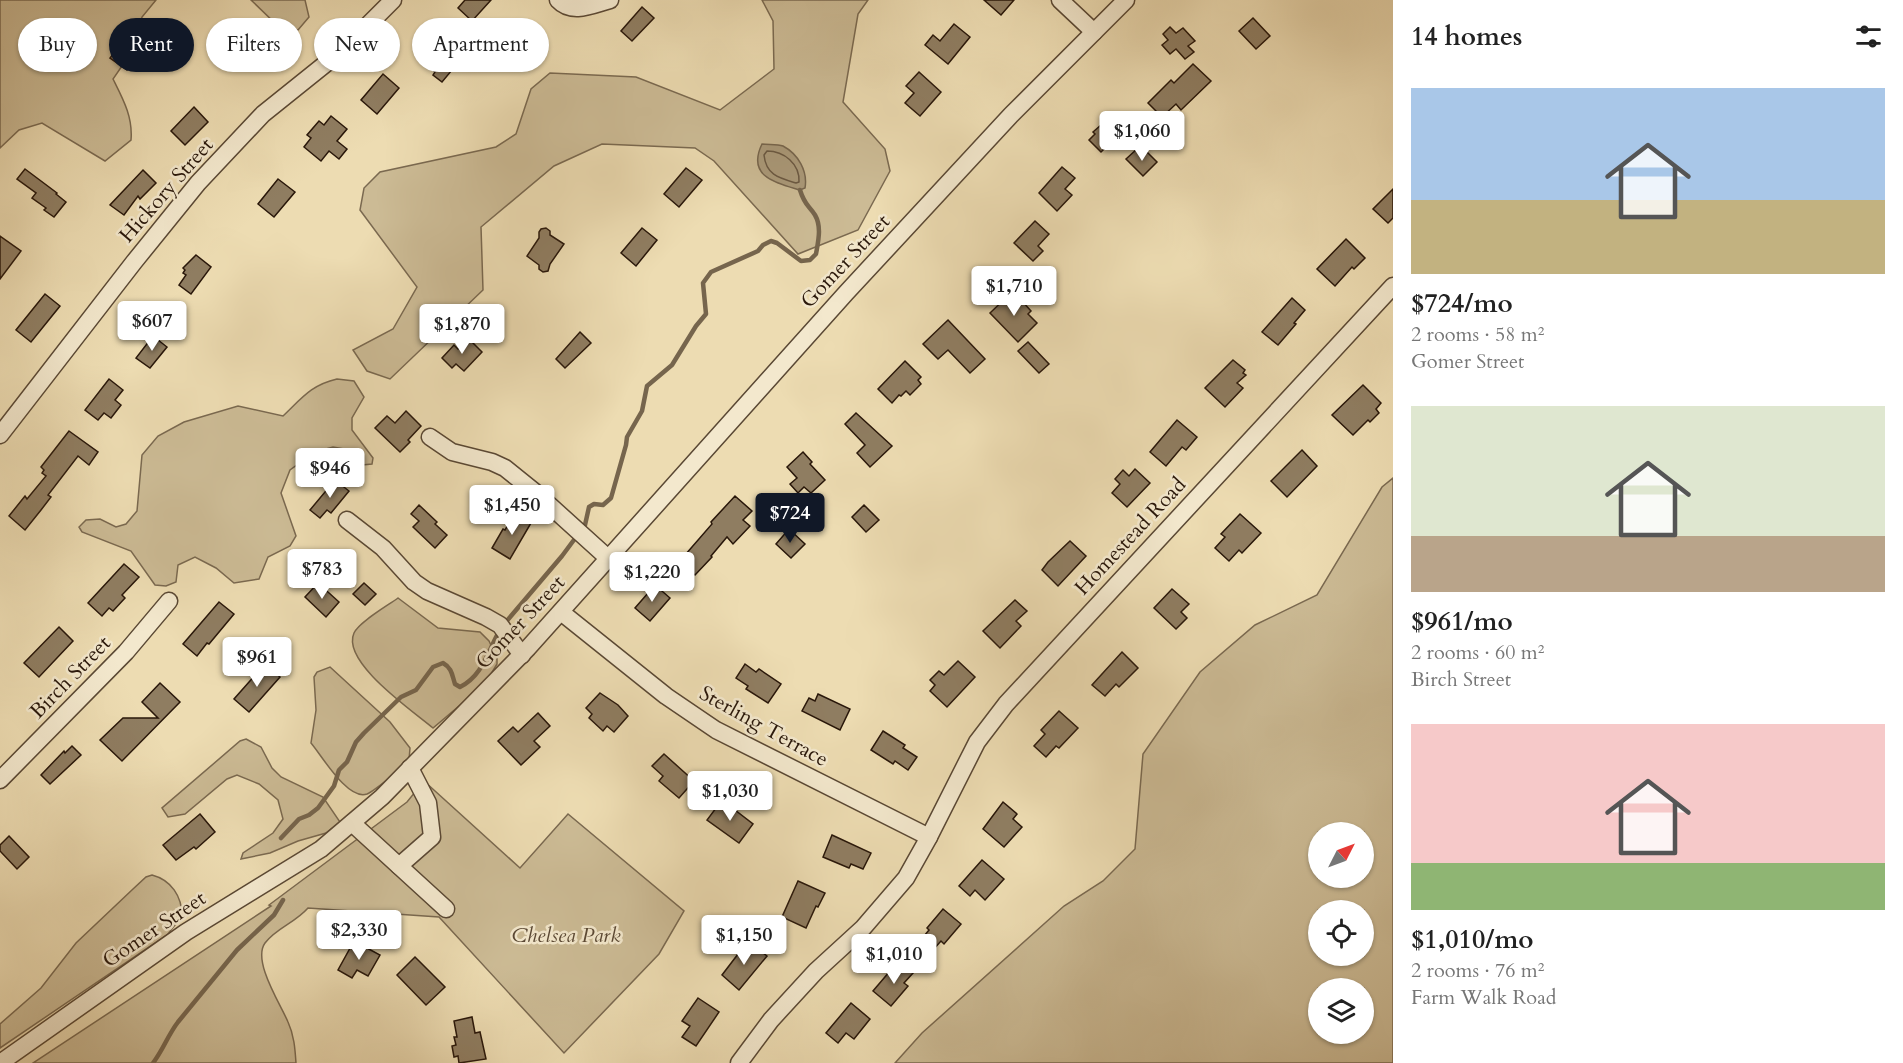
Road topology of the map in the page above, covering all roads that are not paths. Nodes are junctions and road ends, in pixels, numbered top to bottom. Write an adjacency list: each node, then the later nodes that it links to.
1 (393, 0): 8 (street, Hickory Street)
2 (558, 0): 3 (street)
3 (610, 0)
4 (1060, 0): 6 (street)
5 (1126, 0): 6 (street, Gomer Street)
6 (1094, 32): 11 (street, Gomer Street)
7 (1393, 286): 18 (street, Homestead Road)
8 (0, 435)
9 (430, 437): 11 (street)
10 (347, 520): 14 (street)
11 (609, 559): 13 (street, Gomer Street)
12 (169, 601): 16 (street, Birch Street)
13 (561, 612): 14 (street, Gomer Street); 18 (street, Sterling Terrace)
14 (522, 655): 15 (street, Gomer Street)
15 (410, 768): 17 (street, Gomer Street); 19 (street)
16 (0, 780)
17 (352, 823): 19 (street); 21 (street, Gomer Street)
18 (929, 837): 22 (street, Homestead Road)
19 (399, 866): 20 (street)
20 (446, 909)
21 (0, 1063)
22 (739, 1063)

